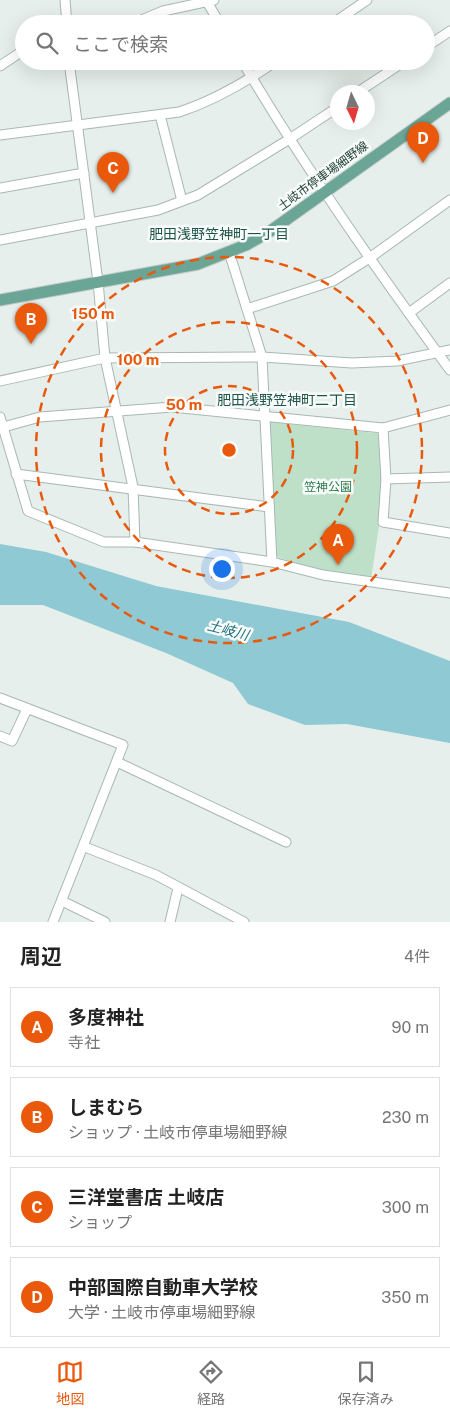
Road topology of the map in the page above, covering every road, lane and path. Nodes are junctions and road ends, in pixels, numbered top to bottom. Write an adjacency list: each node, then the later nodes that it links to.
1 (65, 0): 4 (street)
2 (366, 0): 7 (street)
3 (209, 1): 5 (street); 6 (street)
4 (66, 15)
5 (153, 15)
6 (216, 15)
7 (345, 15)
8 (450, 30): 9 (street)
9 (435, 41)
10 (15, 56): 11 (street)
11 (0, 66)
12 (70, 70): 21 (street)
13 (247, 70): 16 (street)
14 (263, 70): 16 (street)
15 (391, 70): 17 (street)
16 (252, 78): 20 (street); 23 (street)
17 (368, 85)
18 (450, 103): 26 (main road, 土岐市停車場細野線)
19 (330, 111): 23 (street)
20 (160, 115): 21 (street); 28 (street)
21 (78, 126): 22 (street); 24 (street)
22 (0, 135)
23 (288, 140): 26 (street); 28 (street)
24 (84, 174): 25 (street); 29 (street)
25 (0, 188)
26 (324, 192): 31 (main road, 土岐市停車場細野線); 32 (street)
27 (450, 200): 32 (street)
28 (182, 202): 29 (street)
29 (90, 224): 30 (street); 33 (street)
30 (0, 240)
31 (229, 252): 33 (main road, 土岐市停車場細野線); 36 (street)
32 (371, 257): 36 (street); 37 (street)
33 (98, 282): 35 (main road, 土岐市停車場細野線); 41 (street)
34 (450, 283): 37 (street)
35 (0, 300)
36 (247, 309): 40 (street)
37 (409, 313): 39 (street)
38 (450, 350): 39 (street)
39 (438, 354): 40 (street); 42 (street)
40 (262, 357): 41 (street); 46 (street)
41 (105, 358): 43 (street); 45 (street)
42 (450, 370)
43 (0, 380)
44 (450, 410): 49 (street)
45 (117, 411): 46 (street); 48 (street); 53 (street)
46 (265, 416): 49 (street); 54 (street)
47 (0, 417): 48 (street)
48 (1, 428): 50 (street)
49 (384, 428): 52 (street)
50 (16, 474): 53 (street); 56 (street)
51 (450, 477): 52 (street)
52 (386, 478): 55 (street)
53 (133, 487): 54 (street); 56 (street)
54 (269, 507): 57 (street)
55 (450, 533)
56 (135, 542): 57 (street)
57 (272, 562): 58 (street)
58 (450, 593)
59 (0, 698): 60 (street)
60 (27, 709): 61 (street); 62 (street)
61 (0, 736)
62 (117, 762): 63 (street); 64 (street)
63 (286, 842)
64 (85, 847): 65 (street); 66 (street)
65 (178, 888): 69 (street); 70 (street)
66 (62, 901): 67 (street); 68 (street)
67 (53, 922)
68 (105, 922)
69 (170, 922)
70 (244, 922)

